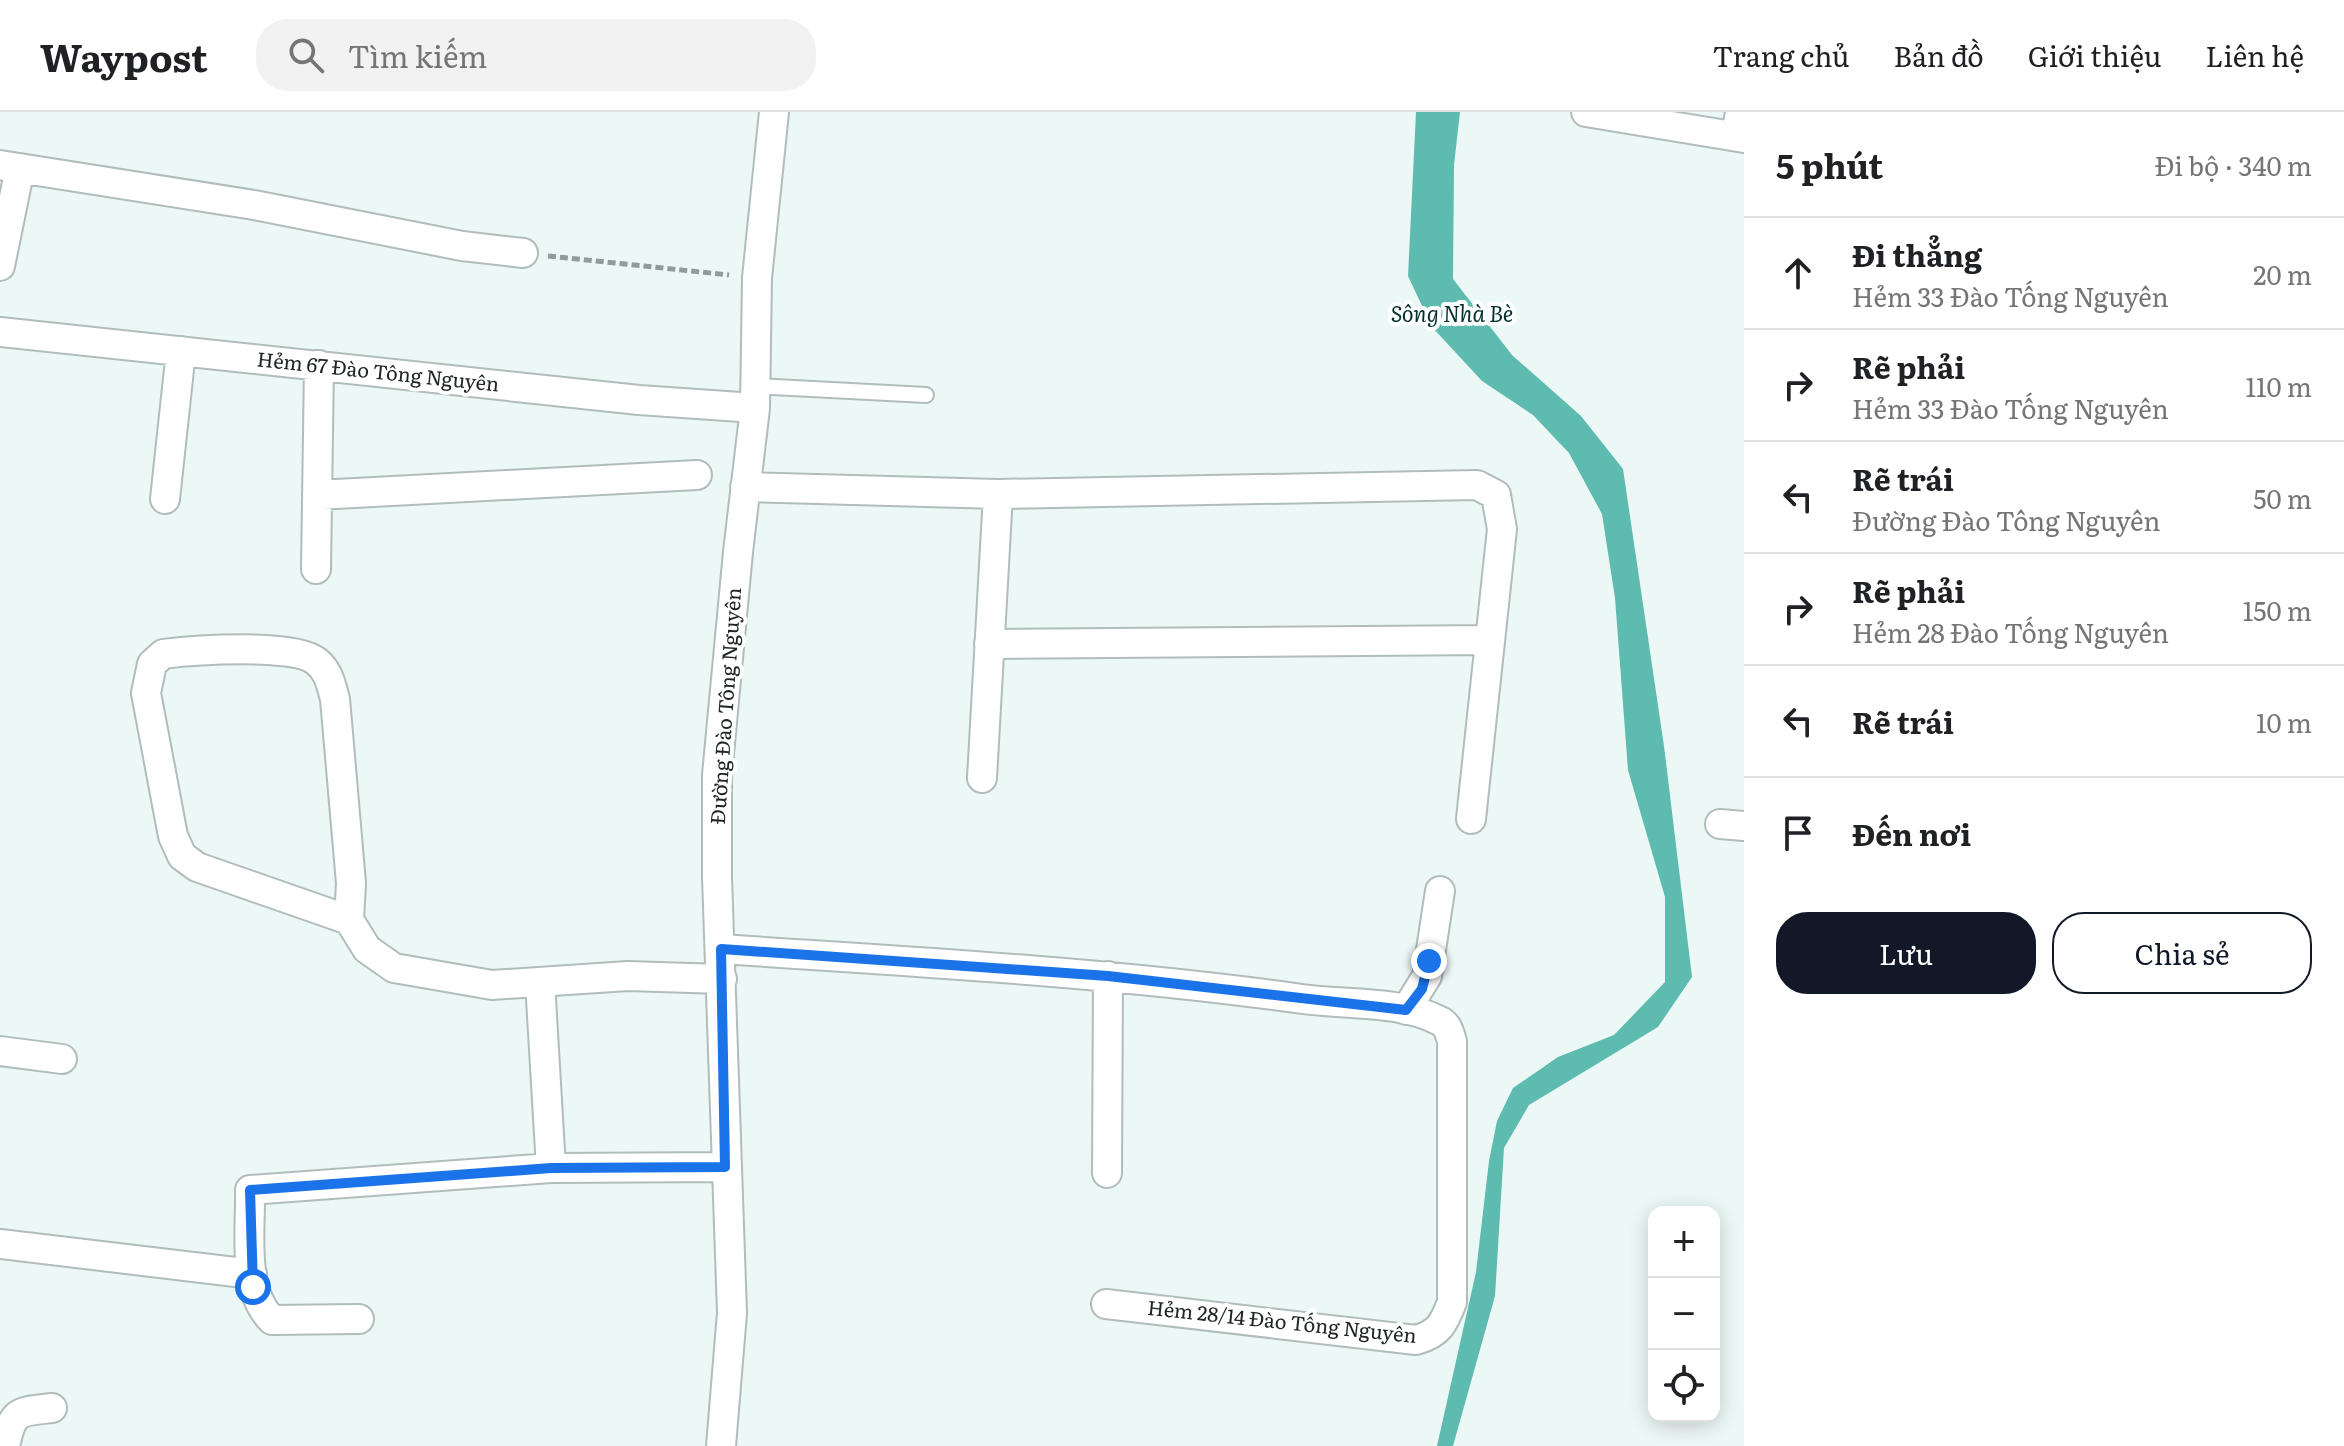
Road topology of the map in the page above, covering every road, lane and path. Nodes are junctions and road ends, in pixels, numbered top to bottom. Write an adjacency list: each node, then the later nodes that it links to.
1 (774, 112): 7 (street, Đường Đào Tông Nguyên)
2 (1586, 112): 3 (street)
3 (1740, 129)
4 (10, 166): 5 (street); 6 (street)
5 (523, 253): 7 (path)
6 (0, 266)
7 (757, 278): 12 (street, Đường Đào Tông Nguyên)
8 (0, 332): 9 (street, Hẻm 67 Đào Tông Nguyên)
9 (181, 351): 10 (street, Hẻm 67 Đào Tông Nguyên); 17 (street)
10 (319, 365): 12 (street, Hẻm 67 Đào Tông Nguyên); 16 (street)
11 (926, 395): 12 (lane)
12 (755, 397): 14 (street, Đường Đào Tông Nguyên)
13 (697, 475): 16 (street)
14 (745, 487): 15 (street); 25 (street, Đường Đào Tông Nguyên)
15 (998, 494): 19 (street); 20 (street)
16 (317, 495): 18 (street)
17 (165, 499)
18 (316, 569)
19 (1489, 640): 20 (street); 22 (street)
20 (989, 644): 21 (street)
21 (982, 778)
22 (1471, 819)
23 (1440, 891): 29 (street)
24 (349, 920): 24 (street); 28 (street)
25 (721, 949): 26 (street); 27 (street, Đường Đào Tông Nguyên)
26 (1108, 976): 29 (street); 34 (street)
27 (722, 979): 28 (street); 32 (street, Đường Đào Tông Nguyên)
28 (540, 982): 33 (street)
29 (1406, 1010): 37 (street, Hẻm 28/14 Đào Tống Nguyên)
30 (0, 1051): 31 (street)
31 (62, 1059)
32 (725, 1167): 33 (street); 41 (street, Đường Đào Tông Nguyên)
33 (551, 1168): 36 (street)
34 (1107, 1173)
35 (0, 1244): 36 (street)
36 (252, 1274): 38 (street)
37 (1106, 1304)
38 (359, 1319)
39 (52, 1408): 40 (street)
40 (5, 1446)
41 (721, 1446)

